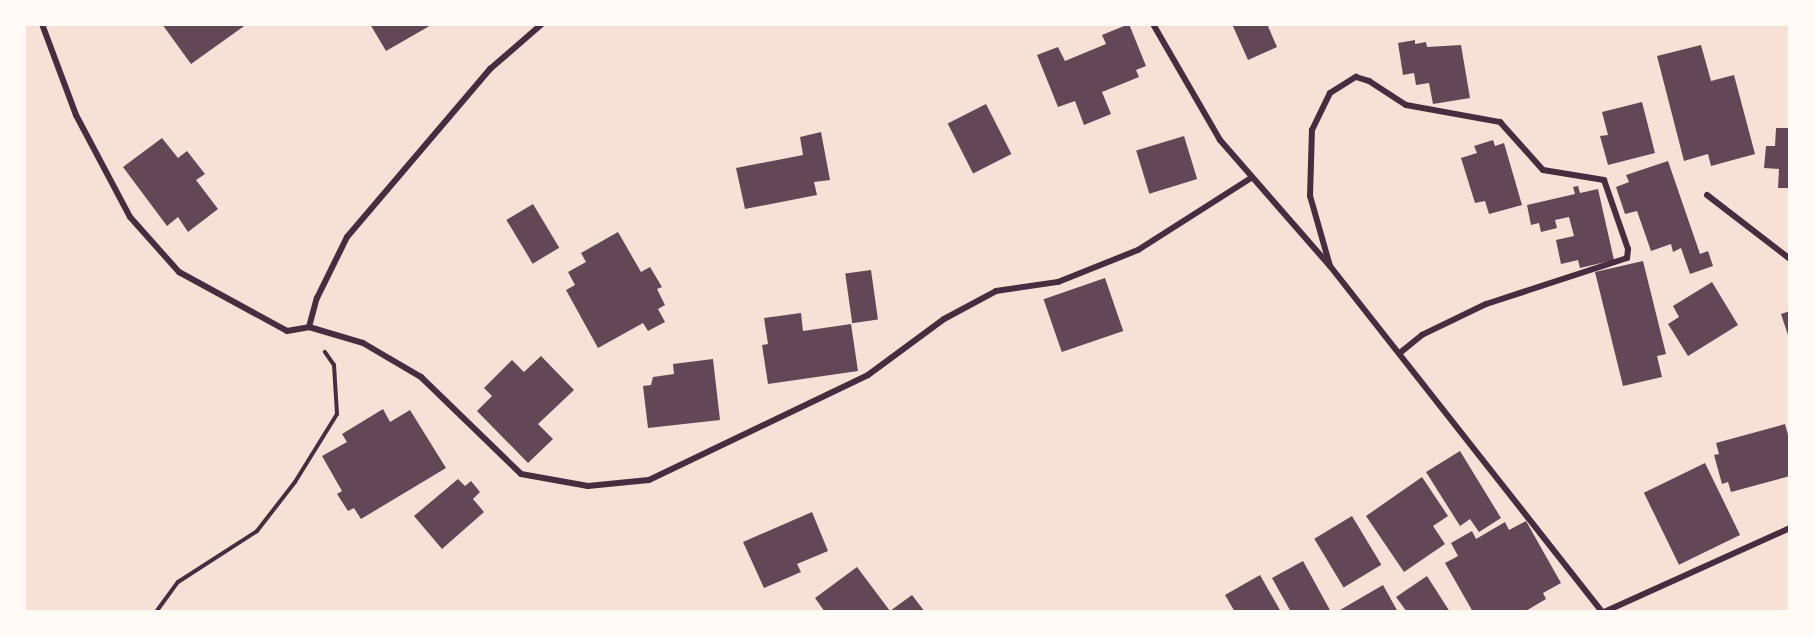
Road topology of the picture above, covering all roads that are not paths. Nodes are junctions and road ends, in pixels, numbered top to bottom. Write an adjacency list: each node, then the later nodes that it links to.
1 (42, 24): 8 (street)
2 (542, 24): 8 (street)
3 (1154, 24): 4 (street)
4 (1251, 178): 7 (street); 8 (street)
5 (1707, 195): 6 (street)
6 (1790, 259)
7 (1330, 266): 9 (street); 9 (street)
8 (309, 327)
9 (1400, 353): 11 (street)
10 (1790, 528): 11 (street)
11 (1603, 612)

